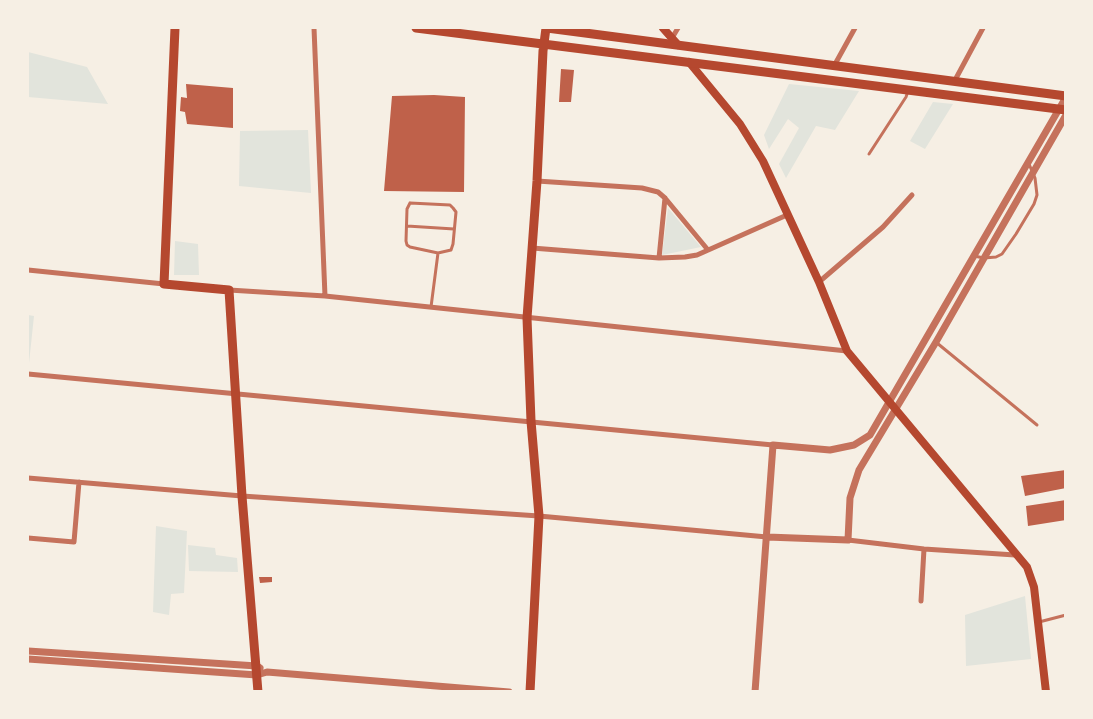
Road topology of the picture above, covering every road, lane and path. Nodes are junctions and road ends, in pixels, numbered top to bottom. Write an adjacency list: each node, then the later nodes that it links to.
1 (175, 28): 34 (main road)
2 (314, 28): 36 (street)
3 (416, 28): 10 (main road)
4 (547, 28): 9 (main road); 10 (main road)
5 (663, 28): 9 (main road)
6 (678, 28): 9 (street)
7 (855, 28): 12 (street)
8 (983, 28): 13 (street)
9 (675, 42): 12 (main road)
10 (544, 44): 11 (main road); 20 (main road)
11 (689, 62): 14 (main road); 23 (main road)
12 (834, 66): 13 (main road)
13 (953, 82): 15 (main road)
14 (908, 90): 16 (main road); 17 (lane)
15 (1066, 97): 16 (street)
16 (1063, 111): 18 (street); 19 (street)
17 (869, 154)
18 (1028, 162): 19 (lane); 29 (street)
19 (1033, 172): 31 (street); 31 (lane)
20 (537, 181): 22 (street); 26 (main road)
21 (912, 196): 33 (street)
22 (665, 198): 27 (street); 30 (street)
23 (787, 215): 27 (street); 33 (main road)
24 (407, 226): 25 (lane); 25 (lane); 28 (lane)
25 (454, 229): 28 (lane)
26 (531, 248): 30 (street); 38 (main road)
27 (708, 250): 30 (street)
28 (438, 253): 37 (lane)
29 (973, 256): 31 (lane); 43 (street)
30 (659, 258)
31 (984, 258): 39 (street)
32 (28, 270): 34 (street)
33 (819, 282): 40 (main road)
34 (164, 284): 35 (main road)
35 (229, 290): 36 (street); 42 (main road)
36 (325, 296): 37 (street)
37 (431, 308): 38 (street)
38 (527, 318): 40 (street); 45 (main road)
39 (936, 342): 44 (street); 46 (lane)
40 (847, 351): 43 (main road)
41 (28, 374): 42 (street)
42 (235, 393): 45 (street); 50 (main road)
43 (890, 402): 44 (main road); 47 (street)
44 (896, 409): 54 (street); 56 (main road)
45 (531, 421): 47 (street); 51 (main road)
46 (1037, 425)
47 (773, 445): 52 (street)
48 (28, 478): 49 (street)
49 (79, 482): 50 (street); 53 (street)
50 (242, 496): 51 (street); 62 (main road)
51 (539, 516): 52 (street); 65 (main road)
52 (767, 537): 54 (street); 66 (street)
53 (28, 538)
54 (848, 540): 55 (street)
55 (924, 549): 56 (street); 57 (street)
56 (1015, 555): 59 (main road)
57 (921, 601)
58 (1066, 615): 59 (lane)
59 (1038, 622): 67 (main road)
60 (28, 651): 62 (street)
61 (28, 659): 62 (street)
62 (257, 671): 63 (main road); 64 (street)
63 (258, 692)
64 (509, 692)
65 (530, 692)
66 (755, 692)
67 (1046, 692)

